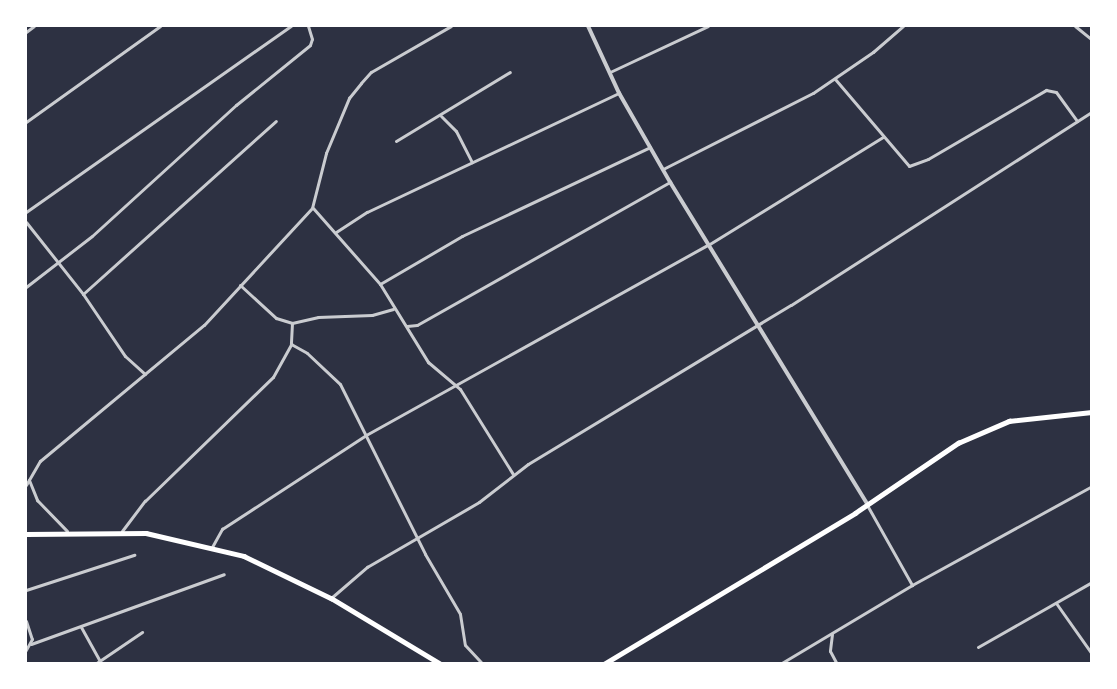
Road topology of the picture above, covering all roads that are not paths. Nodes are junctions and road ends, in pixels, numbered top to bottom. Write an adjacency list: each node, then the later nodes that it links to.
1 (34, 26): 10 (street)
2 (160, 26): 20 (street)
3 (291, 26): 28 (street)
4 (308, 26): 32 (street)
5 (451, 26): 27 (street)
6 (588, 26): 13 (street)
7 (708, 26): 13 (street)
8 (903, 26): 14 (street)
9 (1075, 26): 11 (street)
10 (26, 32)
11 (1092, 40)
12 (510, 72): 17 (street)
13 (610, 72): 15 (street)
14 (835, 79): 21 (street); 25 (street)
15 (619, 93): 23 (street); 24 (street)
16 (1092, 112): 19 (street)
17 (441, 116): 22 (street); 24 (street)
18 (276, 121): 36 (street)
19 (1077, 121): 21 (street); 39 (street)
20 (26, 122)
21 (883, 137): 31 (street)
22 (396, 141)
23 (650, 147): 25 (street); 33 (street)
24 (472, 162): 30 (street)
25 (663, 169): 26 (street)
26 (670, 182): 31 (street); 40 (street)
27 (312, 208): 30 (street); 34 (street)
28 (26, 212)
29 (26, 222): 32 (street)
30 (336, 232): 33 (street)
31 (708, 245): 39 (street); 43 (street)
32 (56, 261): 35 (street); 36 (street)
33 (380, 284): 37 (street)
34 (240, 285): 38 (street); 42 (street)
35 (26, 287)
36 (83, 294): 42 (street)
37 (393, 309): 38 (street); 40 (street)
38 (292, 323): 41 (street)
39 (757, 325): 46 (street); 50 (street)
40 (407, 326): 43 (street)
41 (291, 344): 45 (street); 52 (street)
42 (144, 374): 47 (street)
43 (455, 384): 45 (street); 46 (street)
44 (1092, 412): 50 (main road)
45 (366, 435): 54 (street); 55 (street)
46 (513, 474): 54 (street)
47 (29, 480): 48 (street); 51 (street)
48 (26, 485)
49 (1092, 486): 59 (street)
50 (867, 504): 59 (street); 75 (main road)
51 (67, 531): 52 (main road); 53 (main road)
52 (122, 531): 55 (main road)
53 (26, 534)
54 (418, 537): 61 (street); 74 (street)
55 (212, 547): 61 (main road)
56 (134, 555): 60 (street)
57 (224, 574): 64 (street)
58 (1092, 582): 62 (street)
59 (912, 585): 66 (street)
60 (26, 590)
61 (331, 598): 73 (main road)
62 (1056, 603): 68 (street); 70 (street)
63 (26, 621): 67 (street)
64 (81, 627): 67 (street); 71 (street)
65 (142, 632): 71 (street)
66 (833, 632): 76 (street); 77 (street)
67 (31, 644): 69 (street)
68 (978, 647)
69 (26, 650)
70 (1092, 654)
71 (99, 660): 72 (street)
72 (94, 663)
73 (441, 663)
74 (483, 663)
75 (604, 663)
76 (780, 663)
77 (837, 663)

